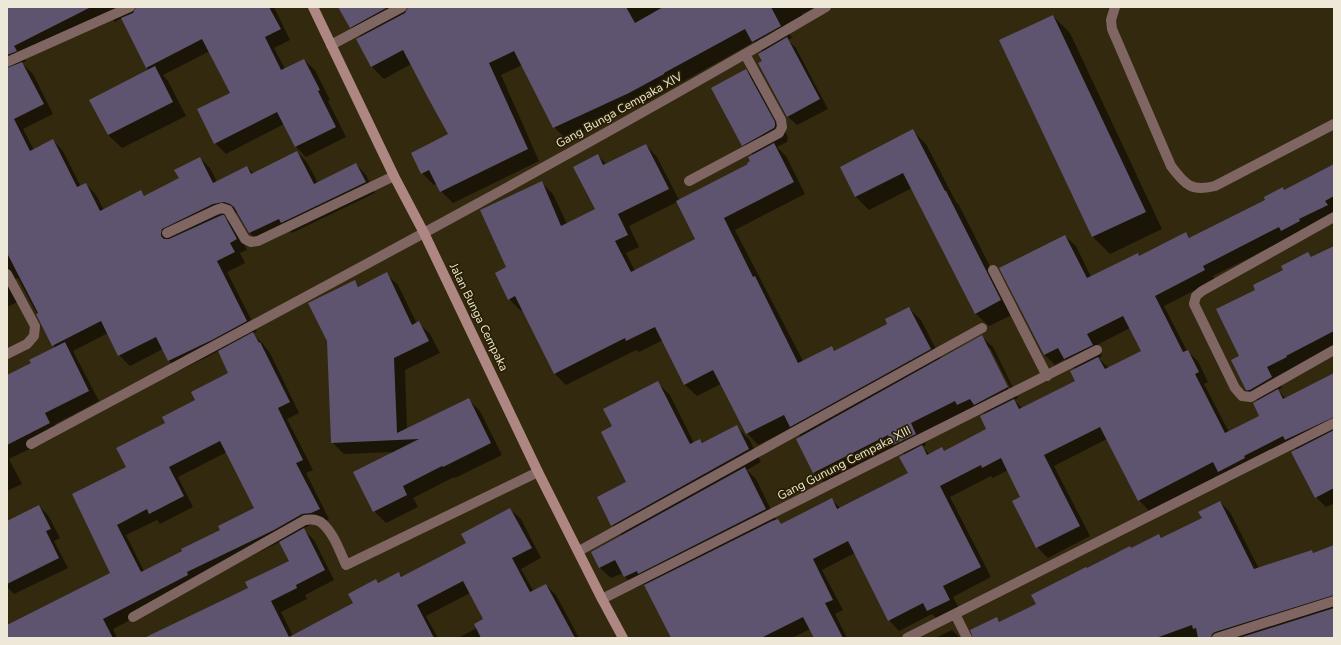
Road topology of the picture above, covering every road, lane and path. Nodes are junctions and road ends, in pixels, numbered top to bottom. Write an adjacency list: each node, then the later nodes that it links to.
1 (130, 7): 8 (street)
2 (313, 7): 6 (street, Jalan Bunga Cempaka)
3 (402, 7): 6 (street)
4 (826, 7): 7 (street, Gang Bunga Cempaka XIV)
5 (1115, 7): 9 (street)
6 (331, 45): 10 (street, Jalan Bunga Cempaka)
7 (745, 54): 11 (street); 14 (street, Gang Bunga Cempaka XIV)
8 (7, 62)
9 (1334, 124)
10 (394, 176): 13 (street); 14 (street, Jalan Bunga Cempaka)
11 (689, 181)
12 (1334, 217): 19 (street)
13 (167, 233)
14 (424, 234): 23 (street, Gang Bunga Cempaka XIV); 24 (street, Jalan Bunga Cempaka)
15 (993, 270): 21 (street)
16 (7, 274): 20 (street)
17 (982, 328): 25 (street)
18 (1097, 350): 21 (street, Gang Gunung Cempaka XIII)
19 (1334, 350)
20 (7, 354)
21 (1047, 376): 26 (street, Gang Gunung Cempaka XIII)
22 (1334, 423): 28 (street)
23 (31, 444)
24 (538, 472): 25 (street, Jalan Bunga Cempaka); 29 (street)
25 (579, 551): 26 (street, Jalan Bunga Cempaka)
26 (602, 599): 30 (street, Jalan Bunga Cempaka)
27 (1334, 601): 33 (street)
28 (955, 614): 31 (street); 32 (street)
29 (133, 617)
30 (623, 638)
31 (906, 638)
32 (967, 638)
33 (1217, 638)

